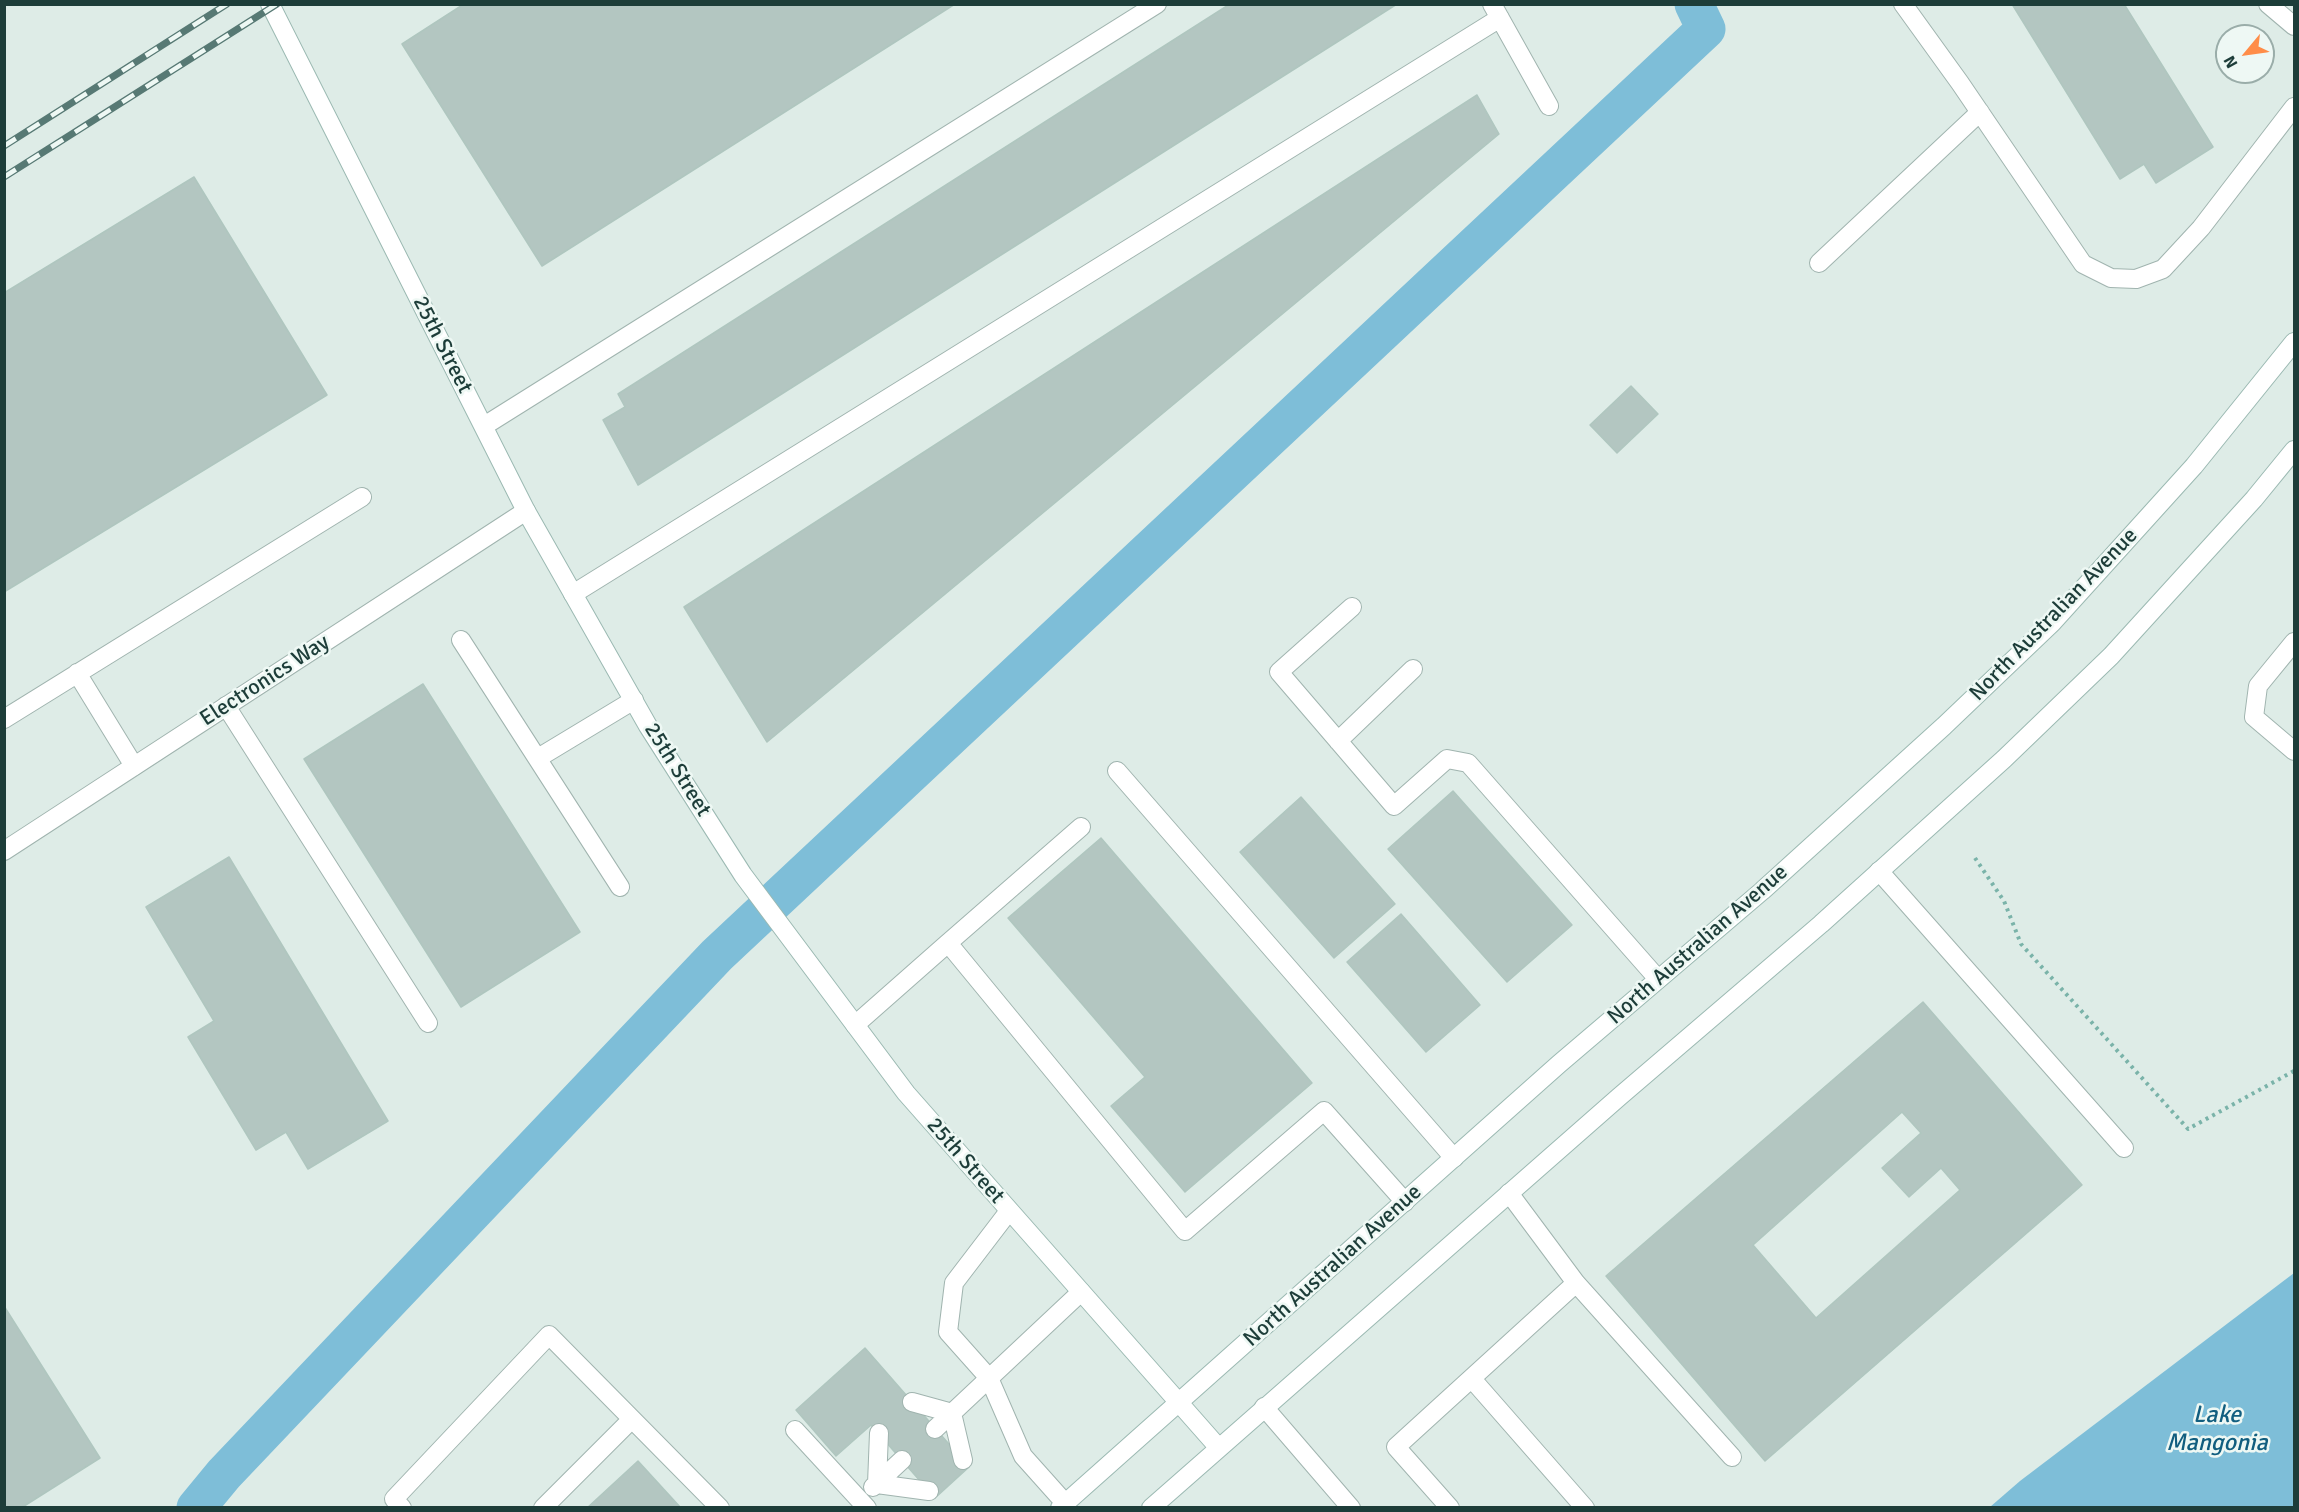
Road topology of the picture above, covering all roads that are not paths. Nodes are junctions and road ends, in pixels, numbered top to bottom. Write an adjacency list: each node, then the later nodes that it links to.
1 (270, 4): 12 (main road, 25th Street)
2 (1157, 4): 12 (main road)
3 (1903, 4): 9 (main road)
4 (2268, 4): 6 (main road)
5 (1496, 11): 7 (main road); 16 (main road)
6 (2295, 26)
7 (1549, 106)
8 (2295, 107): 9 (main road)
9 (1980, 112): 10 (main road)
10 (1819, 263)
11 (2295, 342): 35 (main road, North Australian Avenue)
12 (484, 426): 15 (main road, 25th Street)
13 (2295, 450): 32 (main road)
14 (362, 497): 21 (main road)
15 (526, 511): 16 (main road, 25th Street); 23 (main road, Electronics Way)
16 (573, 594): 22 (main road, 25th Street)
17 (1352, 607): 25 (main road)
18 (461, 640): 27 (main road)
19 (2295, 642): 26 (main road)
20 (1413, 669): 25 (main road)
21 (77, 674): 24 (main road); 28 (main road)
22 (633, 700): 27 (main road); 37 (main road, 25th Street)
23 (226, 706): 28 (main road, Electronics Way); 36 (main road)
24 (4, 719)
25 (1338, 741): 35 (main road)
26 (2295, 751)
27 (538, 758): 33 (main road)
28 (134, 766): 31 (main road, Electronics Way)
29 (1118, 771): 39 (main road)
30 (1082, 827): 34 (main road)
31 (4, 850)
32 (1879, 871): 38 (main road); 40 (main road)
33 (620, 887)
34 (948, 943): 37 (main road); 41 (main road)
35 (1658, 980): 39 (main road, North Australian Avenue)
36 (428, 1023)
37 (855, 1025): 42 (main road, 25th Street)
38 (2124, 1148)
39 (1454, 1158): 41 (main road, North Australian Avenue)
40 (1509, 1193): 43 (main road); 49 (main road)
41 (1405, 1202): 48 (main road, North Australian Avenue)
42 (1009, 1211): 44 (main road, 25th Street); 45 (main road)
43 (1575, 1283): 46 (main road); 56 (main road)
44 (1081, 1292): 45 (main road); 48 (main road, 25th Street)
45 (989, 1378): 50 (main road); 62 (main road)
46 (1472, 1379): 68 (main road); 69 (main road)
47 (912, 1402): 50 (main road)
48 (1178, 1403): 55 (main road, 25th Street); 62 (main road, North Australian Avenue)
49 (1264, 1407): 55 (main road); 67 (main road)
50 (952, 1413): 52 (main road); 58 (main road)
51 (632, 1419): 63 (main road); 64 (main road); 65 (main road)
52 (935, 1429)
53 (795, 1430): 61 (main road)
54 (879, 1433): 59 (main road)
55 (1218, 1447): 66 (main road)
56 (1732, 1457)
57 (902, 1460): 59 (main road)
58 (963, 1460)
59 (877, 1484): 60 (main road); 61 (main road)
60 (929, 1491)
61 (863, 1504)
62 (1062, 1505)
63 (402, 1508)
64 (543, 1508)
65 (720, 1508)
66 (1151, 1508)
67 (1351, 1508)
68 (1450, 1508)
69 (1584, 1508)

